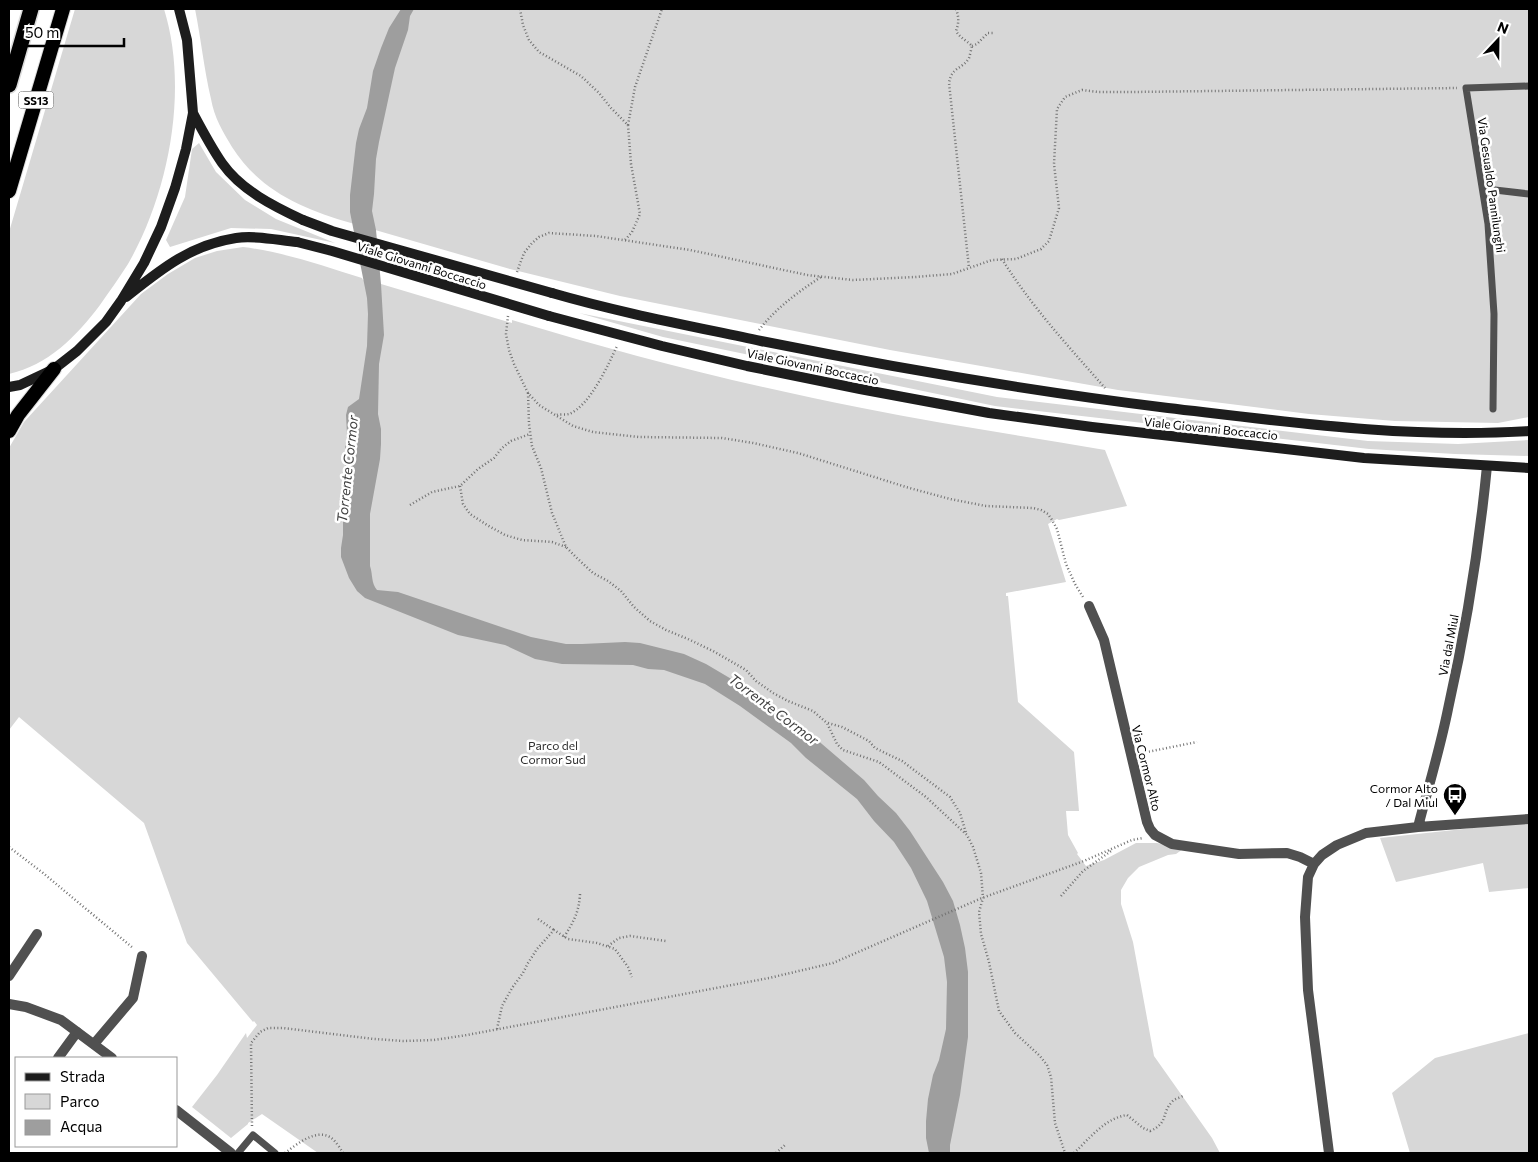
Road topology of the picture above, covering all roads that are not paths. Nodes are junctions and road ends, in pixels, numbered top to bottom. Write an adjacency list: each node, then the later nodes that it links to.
1 (31, 9): 4 (highway)
2 (62, 9): 7 (highway, SS13)
3 (179, 9): 6 (main road)
4 (9, 85)
5 (1529, 86): 8 (lane, Via Gesualdo Pannilunghi)
6 (194, 112): 10 (main road); 15 (main road, Viale Giovanni Boccaccio, bridge)
7 (9, 191)
8 (1484, 191): 9 (lane); 13 (lane, Via Gesualdo Pannilunghi)
9 (1529, 194)
10 (121, 301): 11 (main road); 16 (main road, Viale Giovanni Boccaccio, bridge)
11 (54, 369): 12 (main road); 14 (highway)
12 (9, 387)
13 (1493, 409)
14 (9, 430)
15 (1529, 431)
16 (1487, 466): 17 (main road, Viale Giovanni Boccaccio); 20 (street, Via dal Miul)
17 (1529, 468)
18 (1089, 606): 21 (street, Via Cormor Alto)
19 (1529, 818): 20 (street)
20 (1418, 827): 21 (street)
21 (1314, 864): 34 (street)
22 (38, 934): 24 (street)
23 (142, 956): 27 (street)
24 (9, 976)
25 (9, 1004): 26 (street)
26 (77, 1032): 27 (street); 28 (street)
27 (94, 1044): 29 (street)
28 (59, 1057)
29 (111, 1057)
30 (178, 1112): 31 (street)
31 (231, 1153)
32 (238, 1153): 33 (lane)
33 (276, 1153)
34 (1329, 1153)

